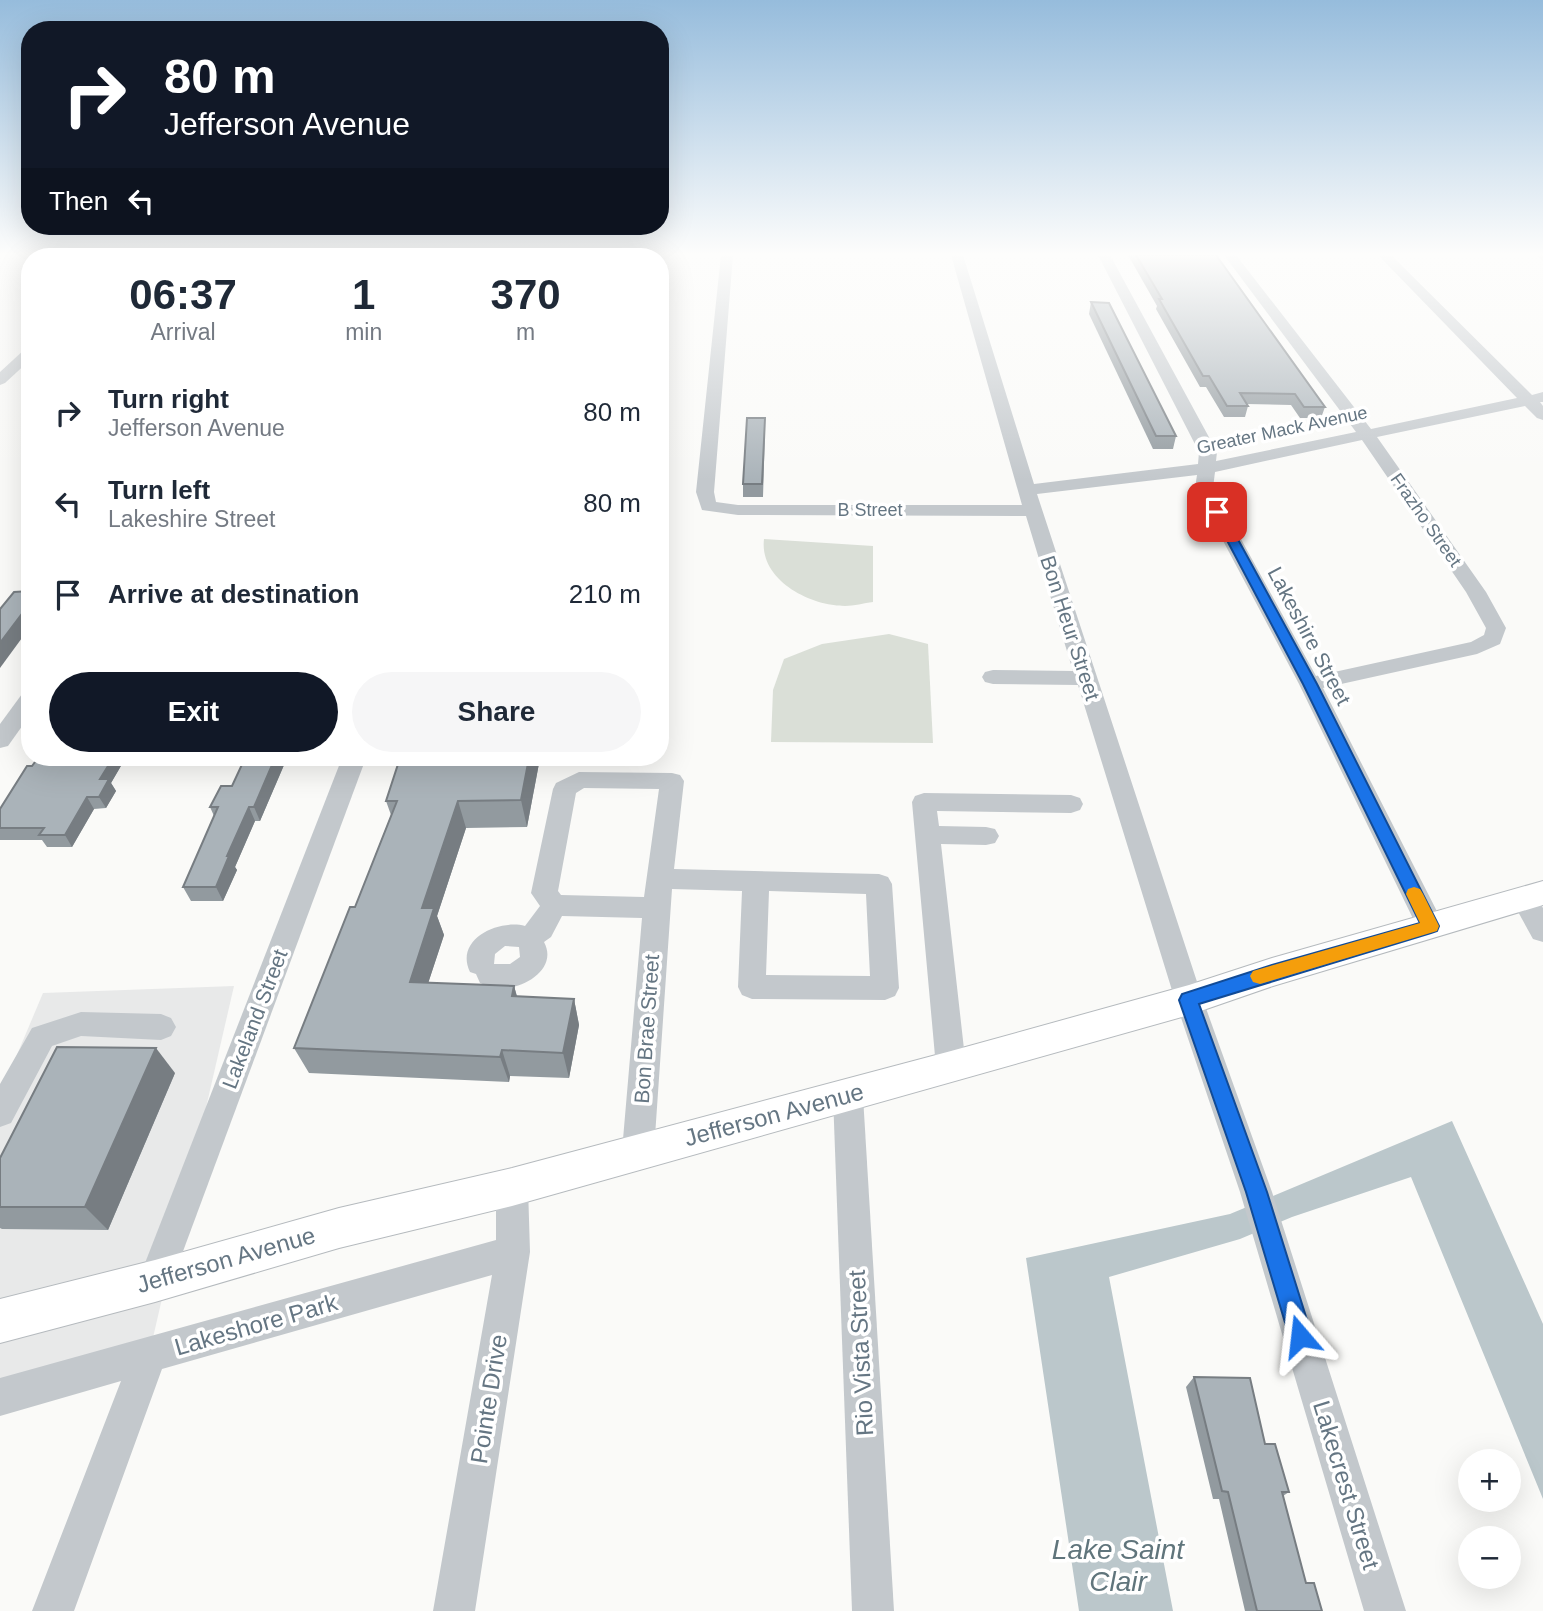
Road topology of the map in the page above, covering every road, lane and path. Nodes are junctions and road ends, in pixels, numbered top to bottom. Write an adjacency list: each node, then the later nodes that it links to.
1 (720, 330): 12 (street, B Street)
2 (979, 330): 12 (street, Bon Heur Street)
3 (1144, 330): 11 (street, Lakeshire Street)
4 (1287, 330): 10 (street, Frazho Street)
5 (1464, 330): 8 (street)
6 (21, 360): 7 (street)
7 (0, 380)
8 (1536, 398): 9 (street); 10 (street, Greater Mack Avenue)
9 (1543, 415)
10 (1367, 435): 11 (street, Greater Mack Avenue); 15 (street, Frazho Street)
11 (1208, 468): 12 (street, Greater Mack Avenue); 15 (street, Lakeshire Street)
12 (1030, 501): 14 (street, Bon Heur Street)
13 (993, 677): 14 (street)
14 (1086, 678): 30 (street, Bon Heur Street)
15 (1310, 684): 27 (street, Lakeshire Street)
16 (21, 711): 17 (street)
17 (0, 740)
18 (352, 766): 38 (street, Lakeland Street)
19 (1071, 803): 20 (street)
20 (928, 835): 21 (street); 32 (street)
21 (986, 836)
22 (660, 879): 23 (street); 25 (street, Bon Brae Street); 26 (street, Bon Brae Street)
23 (756, 881): 23 (street)
24 (1533, 896): 27 (main road, Jefferson Avenue); 28 (street)
25 (554, 905): 26 (street); 29 (street)
26 (656, 908): 35 (street, Bon Brae Street)
27 (1431, 926): 30 (main road, Jefferson Avenue)
28 (1543, 931)
29 (529, 939): 29 (street)
30 (1189, 1000): 32 (main road, Jefferson Avenue); 45 (street, Lakecrest Street)
31 (161, 1027): 34 (street)
32 (951, 1067): 33 (main road, Jefferson Avenue)
33 (848, 1096): 35 (main road, Jefferson Avenue); 44 (street, Rio Vista Street)
34 (0, 1113)
35 (638, 1151): 36 (main road, Jefferson Avenue)
36 (512, 1187): 37 (street, Pointe Drive); 38 (main road, Jefferson Avenue)
37 (513, 1252): 40 (street, Lakeshore Park); 43 (street, Pointe Drive)
38 (155, 1281): 39 (main road, Jefferson Avenue)
39 (0, 1321)
40 (149, 1355): 41 (street, Lakeshore Park); 42 (street)
41 (0, 1397)
42 (53, 1611)
43 (454, 1611)
44 (873, 1611)
45 (1385, 1611)

